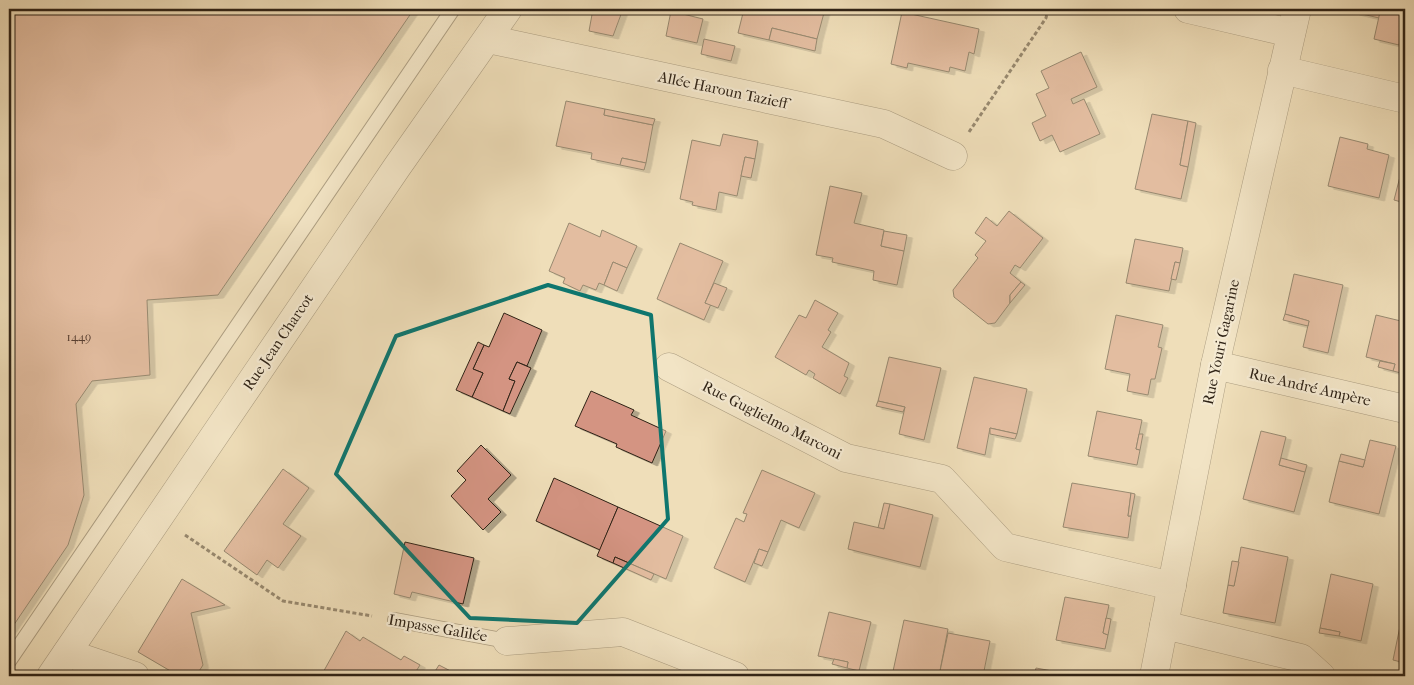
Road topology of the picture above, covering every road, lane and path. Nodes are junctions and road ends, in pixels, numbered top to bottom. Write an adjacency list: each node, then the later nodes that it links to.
1 (453, 9): 19 (lane)
2 (508, 9): 6 (street, Rue Jean Charcot)
3 (1048, 9): 9 (path)
4 (1188, 9): 5 (street)
5 (1294, 21): 7 (street, Rue Youri Gagarine)
6 (488, 39): 9 (street, Allée Haroun Tazieff); 13 (street, Rue Jean Charcot)
7 (1282, 70): 8 (street); 10 (street, Rue Youri Gagarine)
8 (1405, 99)
9 (953, 156)
10 (1215, 365): 12 (street, Rue André Ampère); 14 (street, Rue Youri Gagarine)
11 (669, 367): 14 (street, Rue Guglielmo Marconi)
12 (1405, 409)
13 (159, 518): 15 (path, Impasse Galilée); 18 (street, Rue Jean Charcot)
14 (1172, 586): 16 (street, Rue Youri Gagarine)
15 (395, 620): 17 (lane, Impasse Galilée)
16 (1164, 625): 23 (street, Rue Youri Gagarine); 24 (street)
17 (507, 641): 22 (street, Impasse Galilée)
18 (67, 653): 20 (street, Rue Jean Charcot); 21 (street)
19 (9, 661)
20 (51, 676)
21 (136, 676)
22 (735, 676)
23 (1154, 676)
24 (1321, 676)

